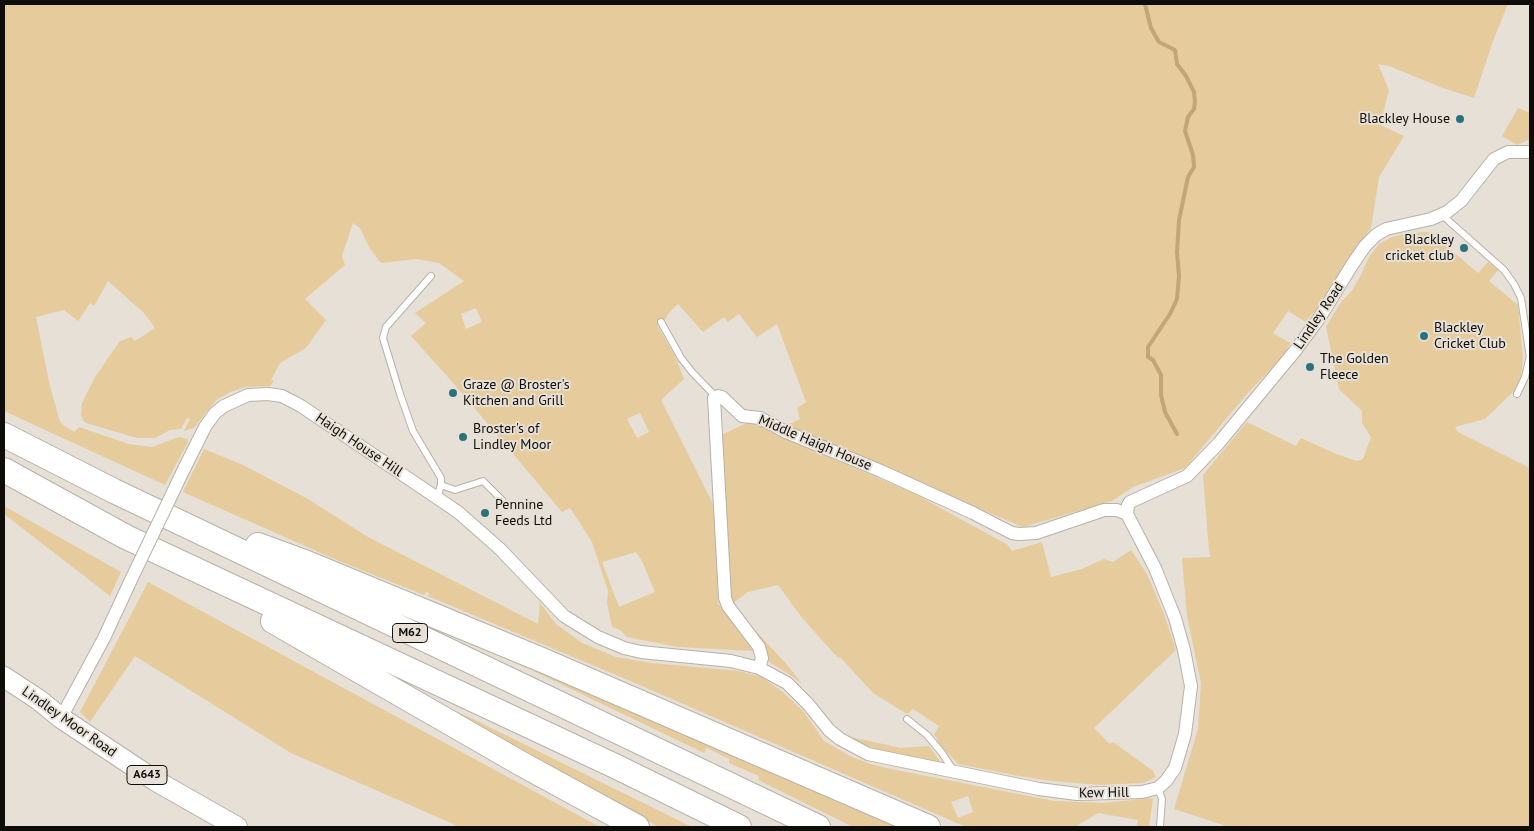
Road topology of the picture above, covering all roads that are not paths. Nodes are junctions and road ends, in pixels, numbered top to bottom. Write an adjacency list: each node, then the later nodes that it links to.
1 (1530, 152): 2 (street, Lindley Road)
2 (1442, 215): 5 (lane); 14 (street, Lindley Road)
3 (432, 276): 10 (lane)
4 (661, 322): 7 (lane)
5 (1530, 357): 6 (lane)
6 (1517, 394)
7 (716, 397): 14 (street, Middle Haigh House); 16 (street)
8 (4, 435): 11 (highway, M62)
9 (4, 470): 15 (highway, M62)
10 (441, 485): 12 (lane); 13 (lane)
11 (114, 491): 26 (highway, M62); 27 (highway, M62)
12 (437, 498): 16 (street, Haigh House Hill); 19 (street, Haigh House Hill, bridge)
13 (502, 500)
14 (1126, 514): 22 (street)
15 (126, 537): 24 (highway, M62); 25 (highway, M62)
16 (759, 668): 18 (street, Haigh House Hill)
17 (4, 677): 19 (main road, Lindley Moor Road / A643)
18 (788, 683): 21 (street, Kew Hill)
19 (61, 718): 23 (main road, Lindley Moor Road / A643)
20 (907, 719): 21 (lane)
21 (953, 771): 22 (street, Kew Hill)
22 (1158, 788): 28 (lane)
23 (237, 827)
24 (637, 827)
25 (739, 827)
26 (818, 827)
27 (928, 827)
28 (1160, 827)

